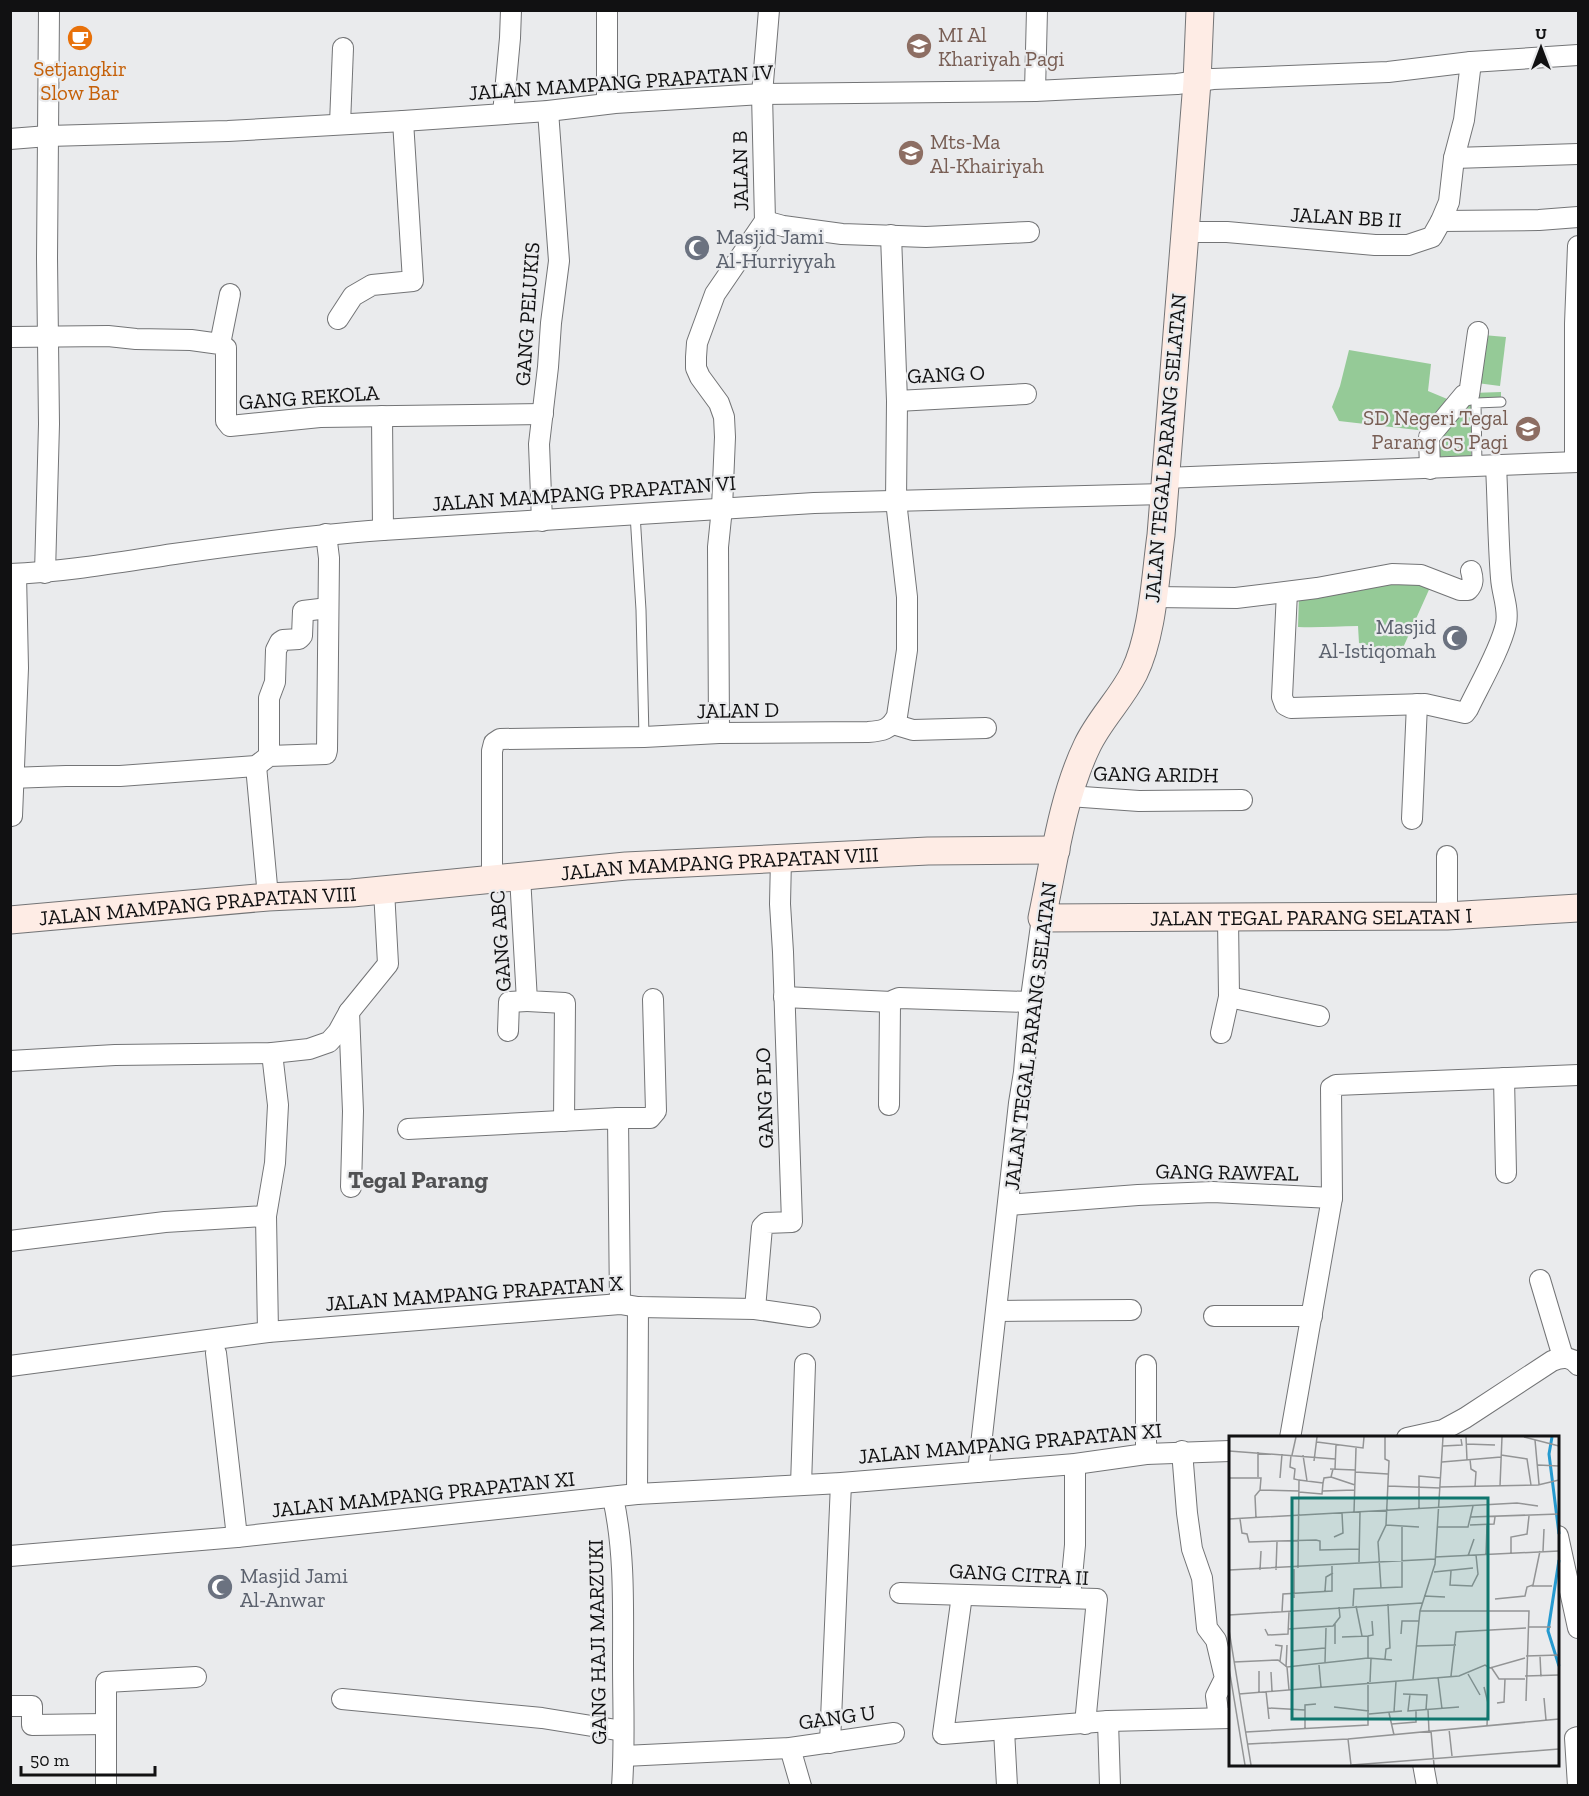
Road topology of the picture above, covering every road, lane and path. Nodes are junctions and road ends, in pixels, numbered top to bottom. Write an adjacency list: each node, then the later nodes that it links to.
1 (49, 10): 18 (street)
2 (511, 10): 15 (street)
3 (607, 10): 13 (street)
4 (769, 10): 12 (street, JALAN B)
5 (1037, 10): 11 (street)
6 (1200, 10): 10 (street, JALAN TEGAL PARANG SELATAN)
7 (343, 48): 17 (street)
8 (1578, 55): 9 (street, JALAN MAMPANG PRAPATAN IV)
9 (1471, 62): 10 (street, JALAN MAMPANG PRAPATAN IV); 21 (street, JALAN BB II)
10 (1197, 82): 11 (street, JALAN MAMPANG PRAPATAN IV); 26 (street, JALAN TEGAL PARANG SELATAN)
11 (1035, 91): 12 (street, JALAN MAMPANG PRAPATAN IV)
12 (762, 94): 13 (street, JALAN MAMPANG PRAPATAN IV); 23 (street, JALAN B)
13 (607, 104): 14 (street, JALAN MAMPANG PRAPATAN IV)
14 (548, 111): 15 (street, JALAN MAMPANG PRAPATAN IV); 39 (street, GANG PELUKIS)
15 (503, 114): 16 (street, JALAN MAMPANG PRAPATAN IV)
16 (403, 121): 17 (street, JALAN MAMPANG PRAPATAN IV); 30 (street)
17 (340, 124): 18 (street, JALAN MAMPANG PRAPATAN IV)
18 (48, 136): 19 (street, JALAN MAMPANG PRAPATAN IV); 33 (street)
19 (10, 139)
20 (1578, 154): 21 (street)
21 (1454, 158): 24 (street, JALAN BB II)
22 (1578, 217): 24 (street)
23 (765, 221): 27 (street); 46 (street, JALAN B)
24 (1441, 221): 26 (street, JALAN BB II)
25 (1029, 232): 27 (street)
26 (1185, 232): 44 (street, JALAN TEGAL PARANG SELATAN)
27 (891, 235): 37 (street)
28 (1578, 246): 35 (street)
29 (230, 294): 34 (street)
30 (338, 319)
31 (1478, 332): 43 (street)
32 (10, 337): 33 (street)
33 (49, 338): 34 (street); 52 (street)
34 (220, 344): 40 (street, GANG REKOLA)
35 (1577, 371): 41 (street)
36 (1026, 393): 37 (street, GANG O)
37 (897, 401): 45 (street, GANG O)
38 (1501, 402): 42 (lane)
39 (543, 414): 40 (street, GANG REKOLA); 48 (street, GANG PELUKIS)
40 (382, 416): 49 (street)
41 (1577, 462): 42 (street, JALAN MAMPANG PRAPATAN VI)
42 (1487, 467): 43 (street, JALAN MAMPANG PRAPATAN VI); 57 (street)
43 (1430, 469): 44 (street, JALAN MAMPANG PRAPATAN VI)
44 (1164, 486): 45 (street, JALAN MAMPANG PRAPATAN VI); 55 (street, JALAN TEGAL PARANG SELATAN)
45 (896, 501): 46 (street, JALAN MAMPANG PRAPATAN VI); 58 (street)
46 (722, 508): 47 (street, JALAN MAMPANG PRAPATAN VI); 60 (street, JALAN B)
47 (635, 514): 48 (street, JALAN MAMPANG PRAPATAN VI); 61 (lane)
48 (542, 521): 49 (street, JALAN MAMPANG PRAPATAN VI)
49 (383, 530): 50 (street, JALAN MAMPANG PRAPATAN VI)
50 (326, 534): 52 (street, JALAN MAMPANG PRAPATAN VI); 56 (street)
51 (1471, 571): 54 (street)
52 (45, 573): 53 (street, JALAN MAMPANG PRAPATAN VI)
53 (13, 574): 63 (street)
54 (1287, 592): 55 (street); 57 (street)
55 (1153, 597): 64 (street, JALAN TEGAL PARANG SELATAN)
56 (328, 608): 62 (street); 62 (street)
57 (1417, 704): 67 (street)
58 (893, 724): 59 (street); 60 (street, JALAN D)
59 (986, 728)
60 (719, 733): 61 (street, JALAN D)
61 (644, 737): 72 (street, JALAN D)
62 (262, 761): 63 (street); 74 (street)
63 (12, 778): 66 (street)
64 (1069, 796): 65 (street, GANG ARIDH); 68 (street, JALAN TEGAL PARANG SELATAN)
65 (1242, 800)
66 (12, 816)
67 (1412, 819)
68 (1056, 850): 70 (street, JALAN MAMPANG PRAPATAN VIII); 77 (street, JALAN TEGAL PARANG SELATAN)
69 (1447, 856): 76 (street)
70 (781, 858): 71 (street, JALAN MAMPANG PRAPATAN VIII); 80 (street, GANG PLO)
71 (520, 876): 72 (street, JALAN MAMPANG PRAPATAN VIII); 83 (street, GANG ABC)
72 (492, 879): 73 (street, JALAN MAMPANG PRAPATAN VIII)
73 (384, 890): 74 (street, JALAN MAMPANG PRAPATAN VIII); 86 (street, JALAN MAMPANG PRAPATAN VIII)
74 (268, 897): 79 (street, JALAN MAMPANG PRAPATAN VIII)
75 (1578, 908): 76 (street, JALAN TEGAL PARANG SELATAN I)
76 (1447, 916): 78 (street, JALAN TEGAL PARANG SELATAN I)
77 (1042, 918): 78 (street, JALAN TEGAL PARANG SELATAN I); 85 (street, JALAN TEGAL PARANG SELATAN)
78 (1228, 918): 81 (street)
79 (10, 920)
80 (784, 997): 84 (street); 106 (street, GANG PLO)
81 (1229, 997): 87 (street); 89 (street)
82 (653, 999): 95 (street)
83 (527, 1001): 88 (street); 96 (street, GANG ABC)
84 (892, 1002): 85 (street); 94 (street)
85 (1030, 1002): 101 (street, JALAN TEGAL PARANG SELATAN)
86 (349, 1012): 90 (street, JALAN MAMPANG PRAPATAN VIII); 99 (street)
87 (1318, 1016)
88 (508, 1031)
89 (1221, 1033)
90 (272, 1053): 91 (street, JALAN MAMPANG PRAPATAN VIII); 102 (street)
91 (10, 1061)
92 (1578, 1075): 93 (street)
93 (1504, 1078): 98 (street); 100 (street)
94 (888, 1105)
95 (618, 1118): 96 (street); 105 (street)
96 (564, 1121): 97 (street)
97 (408, 1129)
98 (1506, 1173)
99 (351, 1187)
100 (1332, 1198): 101 (street, GANG RAWFAL); 110 (street)
101 (1008, 1205): 108 (street, JALAN TEGAL PARANG SELATAN)
102 (267, 1216): 103 (street); 112 (street)
103 (10, 1241)
104 (1540, 1280): 114 (street)
105 (629, 1305): 106 (street, JALAN MAMPANG PRAPATAN X); 112 (street, JALAN MAMPANG PRAPATAN X); 127 (street)
106 (755, 1309): 111 (street, JALAN MAMPANG PRAPATAN X)
107 (1131, 1310): 108 (street)
108 (997, 1311): 124 (street, JALAN TEGAL PARANG SELATAN)
109 (1214, 1316): 110 (street)
110 (1312, 1316): 119 (street)
111 (810, 1317)
112 (268, 1332): 117 (street, JALAN MAMPANG PRAPATAN X)
113 (216, 1353): 129 (street)
114 (1571, 1361): 118 (street)
115 (804, 1364): 126 (street)
116 (1146, 1365): 122 (street)
117 (10, 1366)
118 (1431, 1435)
119 (1290, 1436)
120 (1182, 1451): 121 (street, JALAN MAMPANG PRAPATAN XI); 122 (street, JALAN MAMPANG PRAPATAN XI); 139 (street)
121 (1229, 1451)
122 (1146, 1454): 123 (street, JALAN MAMPANG PRAPATAN XI)
123 (1075, 1464): 124 (street, JALAN MAMPANG PRAPATAN XI); 134 (street)
124 (978, 1472): 125 (street, JALAN MAMPANG PRAPATAN XI)
125 (841, 1483): 126 (street, JALAN MAMPANG PRAPATAN XI); 147 (street, JALAN MAMPANG PRAPATAN XI)
126 (801, 1485): 127 (street, JALAN MAMPANG PRAPATAN XI)
127 (637, 1494): 128 (street, JALAN MAMPANG PRAPATAN XI)
128 (612, 1498): 129 (street, JALAN MAMPANG PRAPATAN XI); 144 (street, GANG HAJI MARZUKI)
129 (237, 1537): 130 (street, JALAN MAMPANG PRAPATAN XI)
130 (10, 1556)
131 (1560, 1557): 135 (street)
132 (900, 1593): 133 (street, GANG CITRA II)
133 (962, 1595): 134 (street, GANG CITRA II); 143 (street)
134 (1070, 1598): 142 (street, GANG CITRA II)
135 (1578, 1628)
136 (196, 1677): 141 (street)
137 (342, 1699): 144 (street)
138 (10, 1706): 141 (street)
139 (1225, 1718): 140 (street)
140 (1108, 1721): 142 (street); 155 (street)
141 (106, 1724): 151 (street)
142 (1085, 1724): 143 (street)
143 (1004, 1730): 154 (street)
144 (623, 1731): 149 (street, GANG HAJI MARZUKI)
145 (894, 1733): 147 (street, GANG U)
146 (1578, 1737): 157 (street)
147 (830, 1743): 148 (street, GANG U)
148 (790, 1748): 149 (street); 153 (street, GANG U)
149 (624, 1756): 152 (street, GANG HAJI MARZUKI)
150 (1423, 1766): 156 (street)
151 (106, 1785)
152 (622, 1785)
153 (801, 1785)
154 (1007, 1785)
155 (1110, 1785)
156 (1426, 1785)
157 (1578, 1785)

